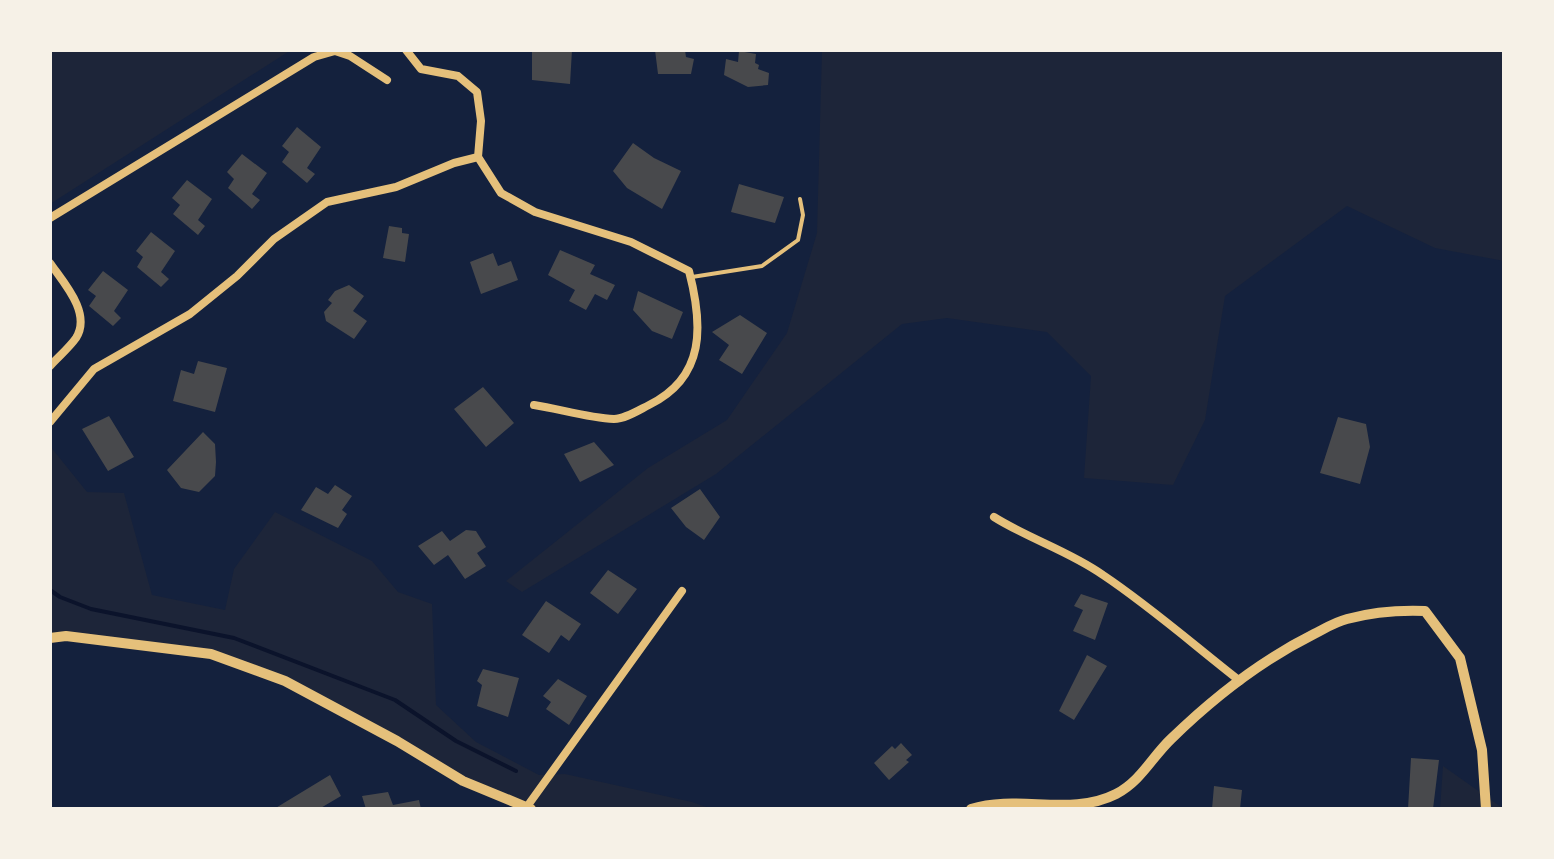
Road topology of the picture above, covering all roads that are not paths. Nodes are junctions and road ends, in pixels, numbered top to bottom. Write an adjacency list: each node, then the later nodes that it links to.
1 (406, 50): 3 (street)
2 (387, 80): 5 (street)
3 (478, 157): 7 (street); 10 (street)
4 (800, 199): 7 (lane)
5 (50, 218)
6 (50, 263): 8 (street)
7 (691, 277): 9 (street)
8 (50, 366)
9 (534, 405)
10 (50, 422)
11 (994, 517): 14 (street)
12 (682, 591): 15 (street)
13 (50, 638): 15 (street)
14 (1240, 681): 16 (street); 17 (street)
15 (528, 808)
16 (971, 809)
17 (1486, 809)

